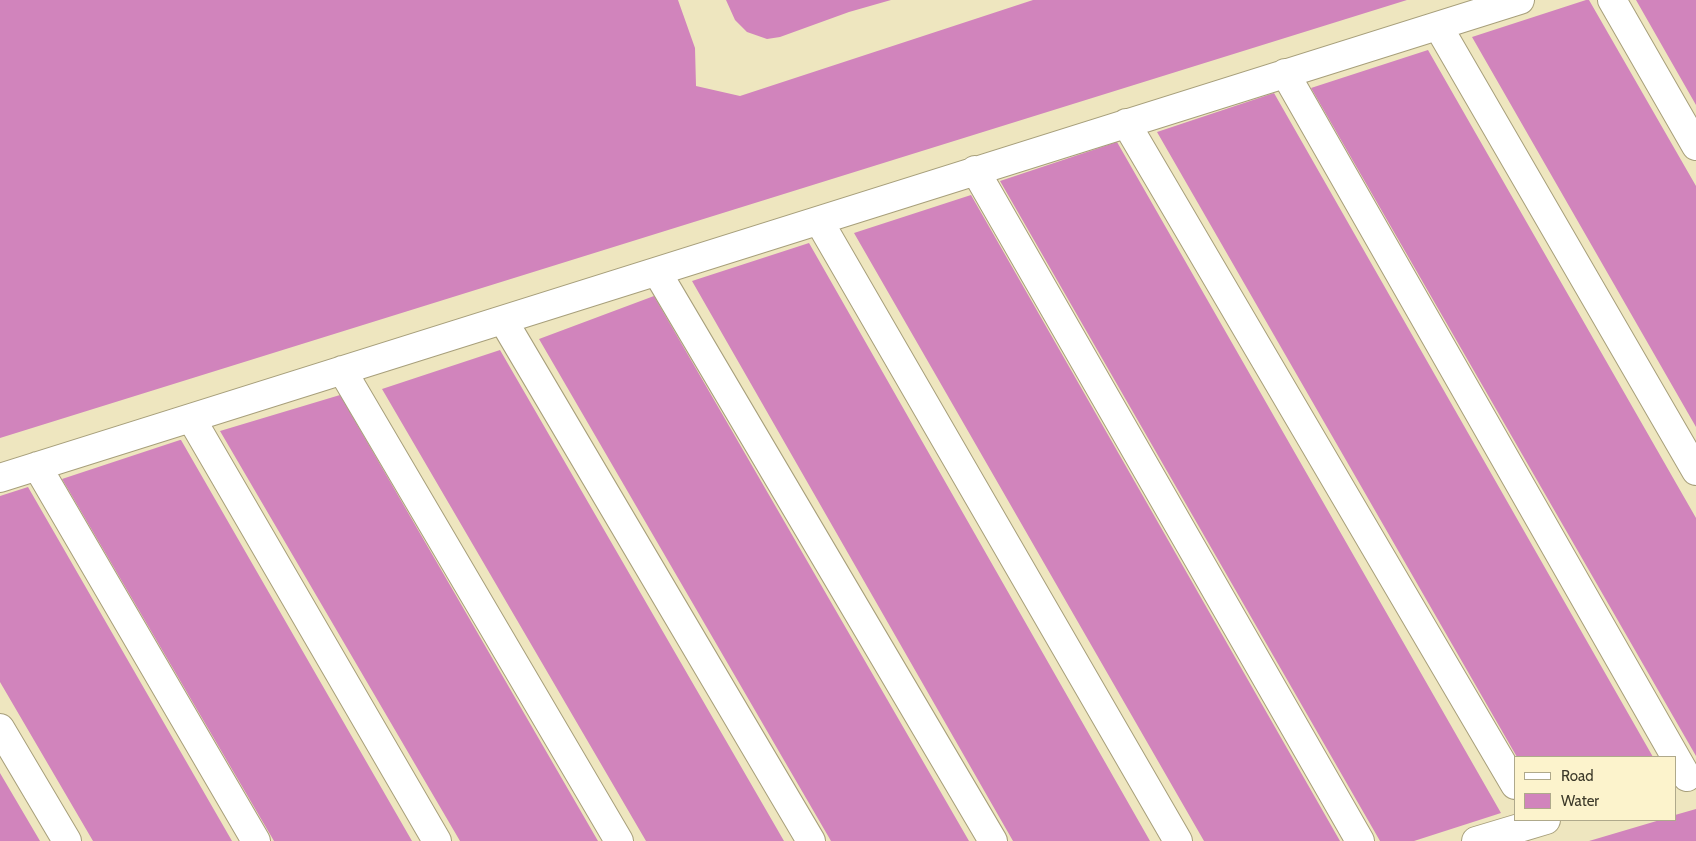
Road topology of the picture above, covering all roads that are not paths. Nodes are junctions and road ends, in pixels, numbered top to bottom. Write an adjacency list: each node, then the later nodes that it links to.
1 (1520, 0): 3 (lane)
2 (1612, 0): 6 (lane)
3 (1438, 26): 4 (lane); 14 (lane)
4 (1285, 73): 5 (lane); 17 (lane)
5 (1126, 123): 7 (lane); 20 (lane)
6 (1696, 146)
7 (975, 170): 8 (lane); 29 (lane)
8 (819, 221): 9 (lane); 28 (lane)
9 (656, 272): 10 (lane); 27 (lane)
10 (503, 320): 11 (lane); 26 (lane)
11 (342, 370): 12 (lane); 25 (lane)
12 (191, 418): 13 (lane); 24 (lane)
13 (38, 466): 15 (lane); 23 (lane)
14 (1696, 471)
15 (0, 478)
16 (0, 728): 22 (lane)
17 (1674, 756)
18 (1676, 759): 19 (lane)
19 (1686, 777)
20 (1514, 783)
21 (1539, 821): 30 (lane)
22 (67, 841)
23 (256, 841)
24 (437, 841)
25 (619, 841)
26 (811, 841)
27 (993, 841)
28 (1178, 841)
29 (1360, 841)
30 (1476, 841)

